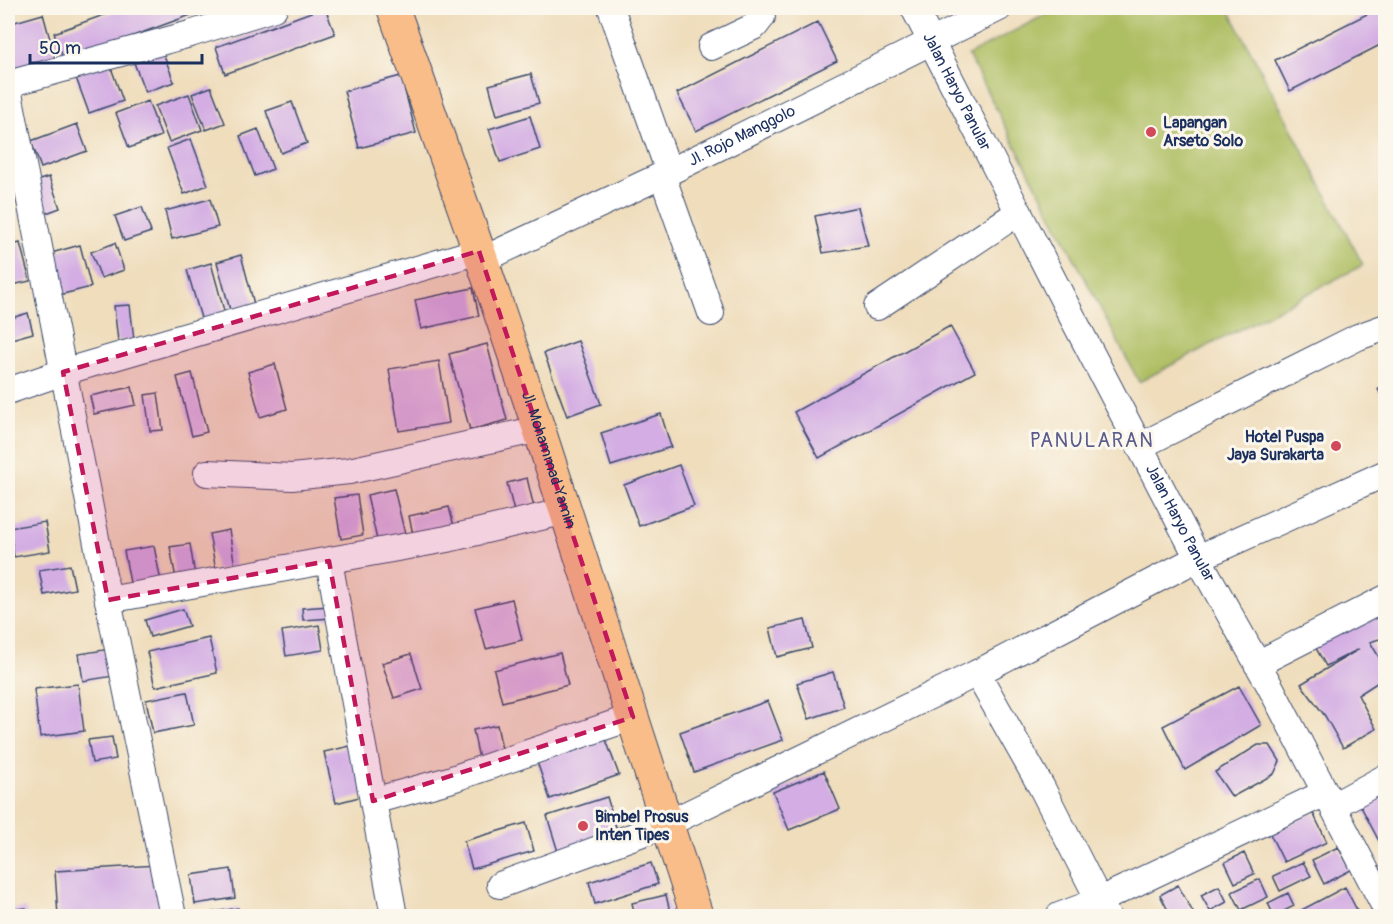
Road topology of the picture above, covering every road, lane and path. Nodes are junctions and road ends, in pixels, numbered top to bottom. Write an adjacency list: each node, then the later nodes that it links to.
1 (274, 8): 9 (street)
2 (393, 8): 12 (main road, Jl. Mohammad Yamin)
3 (611, 8): 10 (street)
4 (760, 8): 8 (street)
5 (914, 8): 7 (street, Jalan Haryo Panular)
6 (999, 8): 7 (street, Jl. Rojo Manggolo)
7 (932, 42): 10 (street, Jl. Rojo Manggolo); 11 (street, Jalan Haryo Panular)
8 (711, 47)
9 (8, 86): 16 (street)
10 (665, 174): 12 (street, Jl. Rojo Manggolo); 14 (street)
11 (1019, 212): 13 (street); 19 (street, Jalan Haryo Panular)
12 (481, 256): 16 (street, Jl. Rojo Manggolo); 18 (main road, Jl. Mohammad Yamin)
13 (877, 307)
14 (711, 313)
15 (1386, 327): 19 (street)
16 (63, 372): 17 (street, Jl. Rojo Manggolo); 26 (street)
17 (8, 391)
18 (539, 429): 20 (street); 22 (main road, Jl. Mohammad Yamin)
19 (1140, 446): 23 (street, Jalan Haryo Panular)
20 (207, 472)
21 (1386, 473): 23 (street)
22 (566, 511): 24 (street); 29 (main road, Jl. Mohammad Yamin)
23 (1198, 558): 27 (street, Jalan Haryo Panular); 28 (street)
24 (329, 561): 26 (street); 32 (street)
25 (1386, 598): 27 (street)
26 (108, 600): 37 (street)
27 (1257, 664): 31 (street, Jalan Haryo Panular)
28 (976, 673): 33 (street); 35 (street)
29 (633, 717): 32 (street); 33 (main road, Jl. Mohammad Yamin)
30 (1386, 777): 31 (street)
31 (1329, 800): 35 (street); 36 (street, Jalan Haryo Panular)
32 (373, 801): 38 (street)
33 (667, 824): 34 (street); 39 (main road, Jl. Mohammad Yamin)
34 (500, 885)
35 (1102, 909): 40 (street)
36 (1386, 909)
37 (173, 916)
38 (394, 916)
39 (697, 916)
40 (1059, 916)

